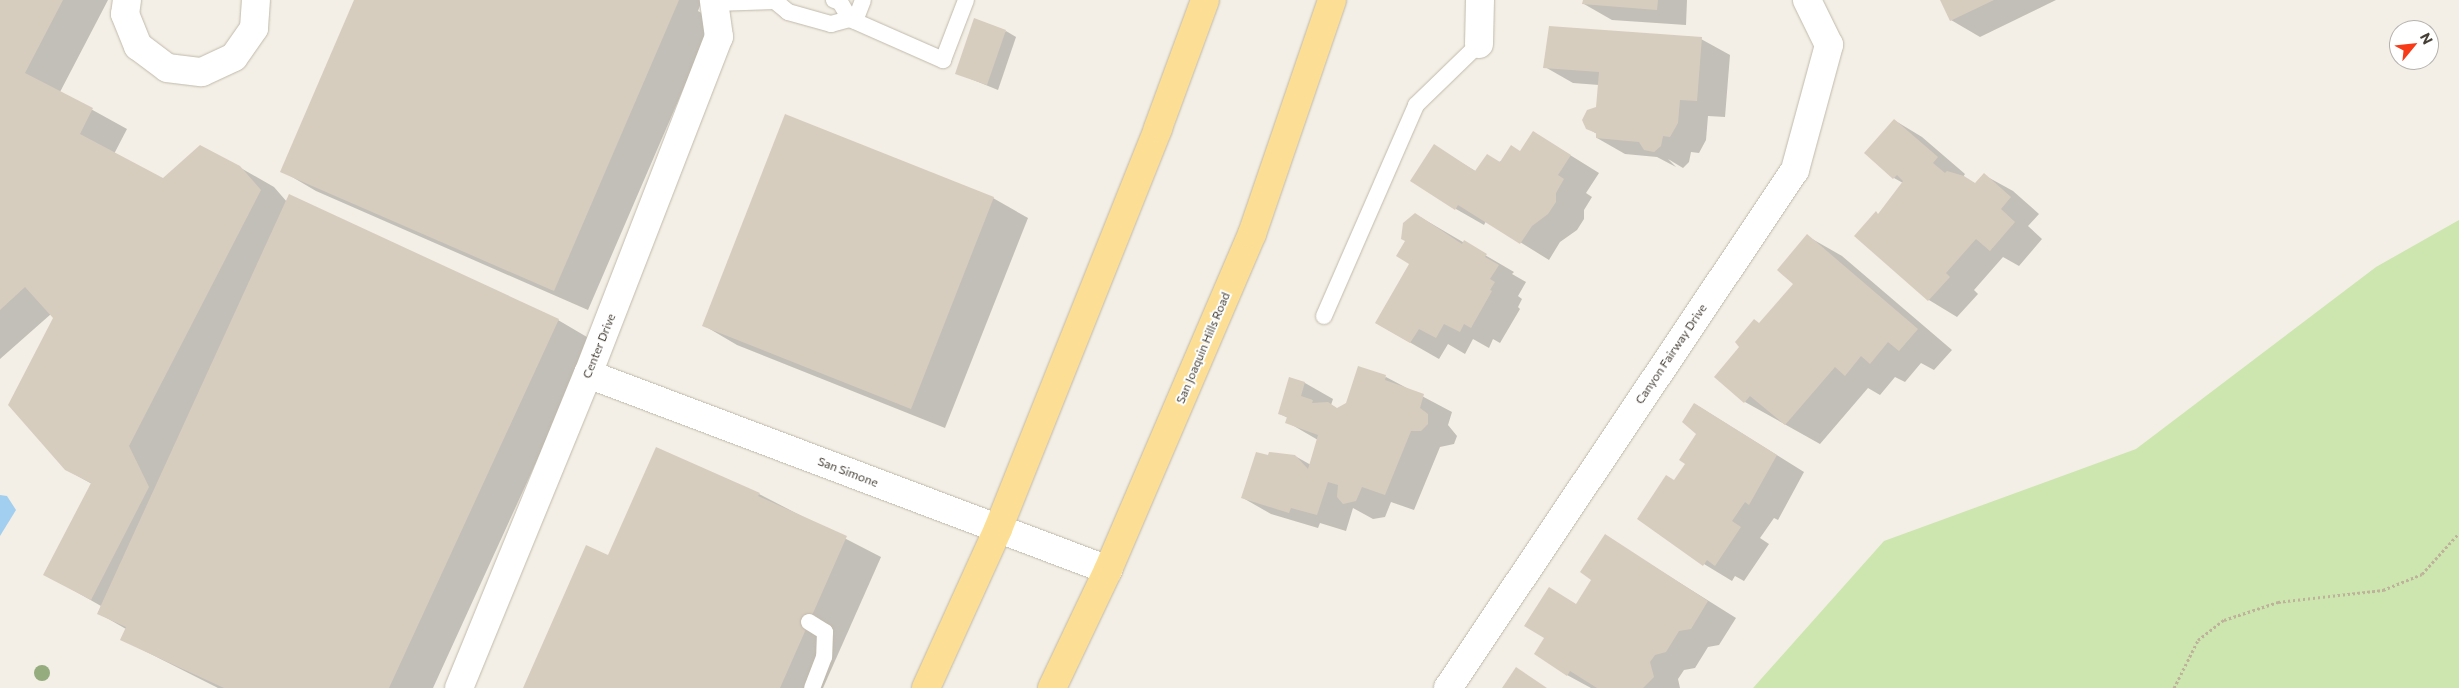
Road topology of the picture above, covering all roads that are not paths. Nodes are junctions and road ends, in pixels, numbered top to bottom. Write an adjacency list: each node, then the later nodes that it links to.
1 (127, 0): 2 (street)
2 (256, 0)
3 (775, 0): 11 (lane); 12 (lane)
4 (834, 0): 12 (lane)
5 (863, 0): 12 (lane)
6 (966, 0): 12 (lane)
7 (1205, 0): 16 (main road)
8 (1332, 0): 17 (main road, San Joaquin Hills Road)
9 (1480, 0): 13 (street)
10 (1806, 0): 23 (street, Canyon Fairway Drive)
11 (714, 2): 15 (street, Center Drive)
12 (852, 20)
13 (1479, 44): 14 (lane)
14 (1324, 316)
15 (588, 374): 16 (street, San Simone); 19 (street, Center Drive)
16 (998, 529): 17 (street, San Simone); 21 (main road)
17 (1108, 570): 22 (main road, San Joaquin Hills Road)
18 (809, 622): 20 (lane)
19 (460, 688)
20 (812, 688)
21 (926, 688)
22 (1052, 688)
23 (1448, 688)

